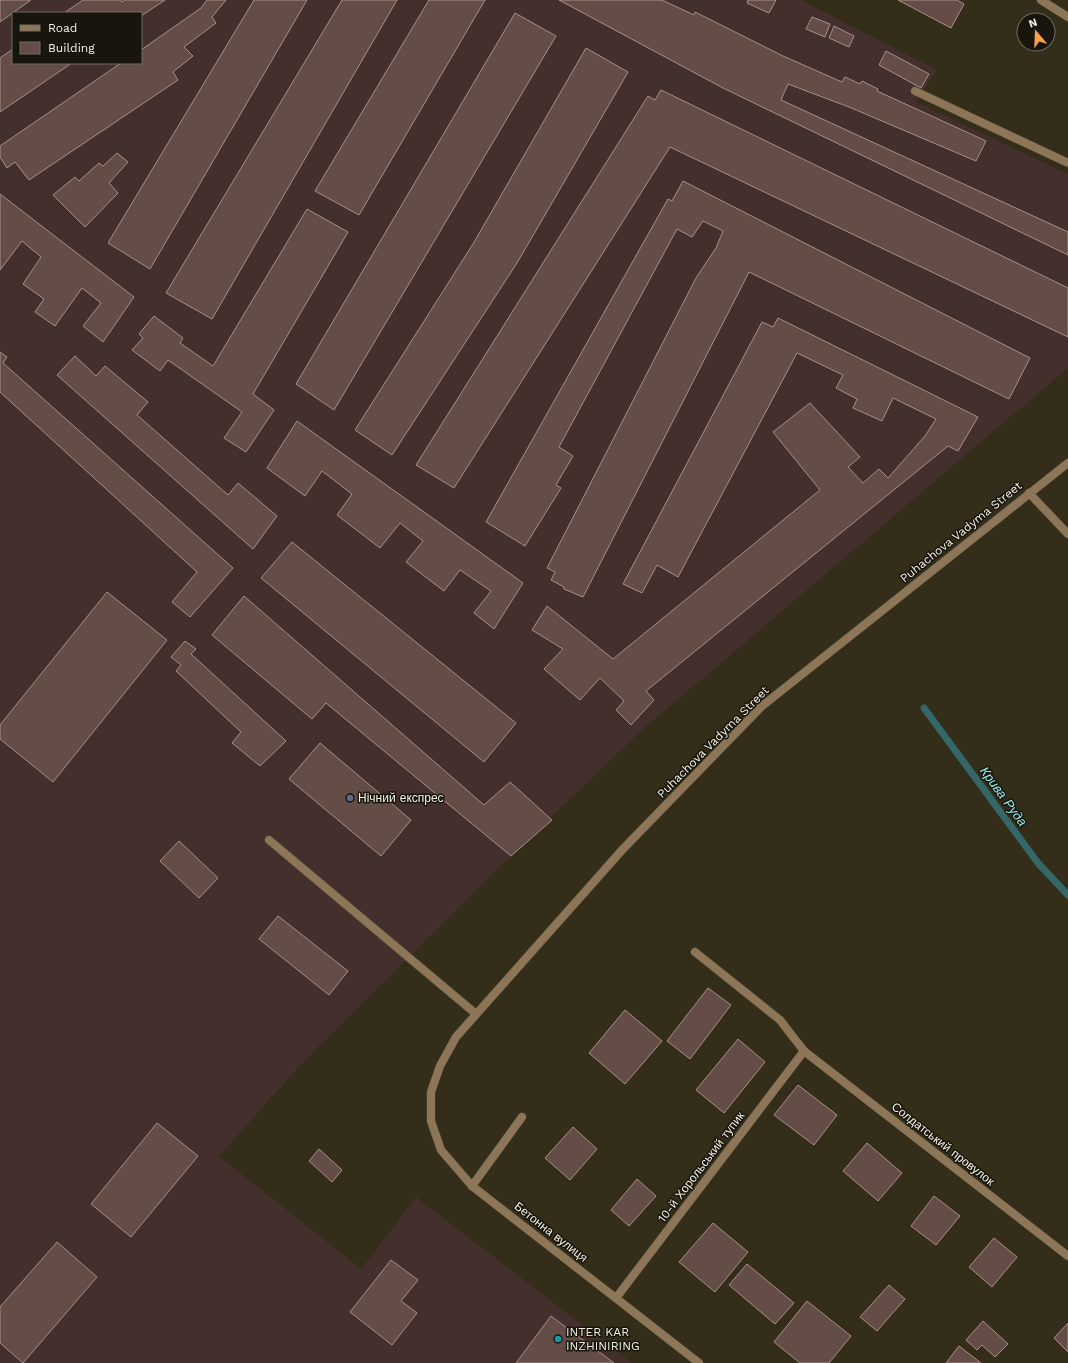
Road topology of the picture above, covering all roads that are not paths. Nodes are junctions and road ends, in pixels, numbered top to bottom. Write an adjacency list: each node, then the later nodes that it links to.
1 (1041, 0): 2 (street)
2 (1068, 18)
3 (916, 91): 4 (street)
4 (1068, 163)
5 (1068, 463): 6 (street, Puhachova Vadyma Street)
6 (1029, 493): 7 (street); 10 (street, Puhachova Vadyma Street)
7 (1068, 534)
8 (269, 840): 10 (street)
9 (695, 952): 11 (street, Солдатський провулок)
10 (476, 1014): 12 (street, Puhachova Vadyma Street)
11 (804, 1051): 15 (street, Солдатський провулок); 16 (street, 10-й Хорольський тупик)
12 (431, 1092): 14 (street, Бетонна вулиця)
13 (522, 1117): 14 (street)
14 (472, 1186): 16 (street, Бетонна вулиця)
15 (1068, 1256)
16 (616, 1298): 17 (street, Бетонна вулиця)
17 (700, 1363)

